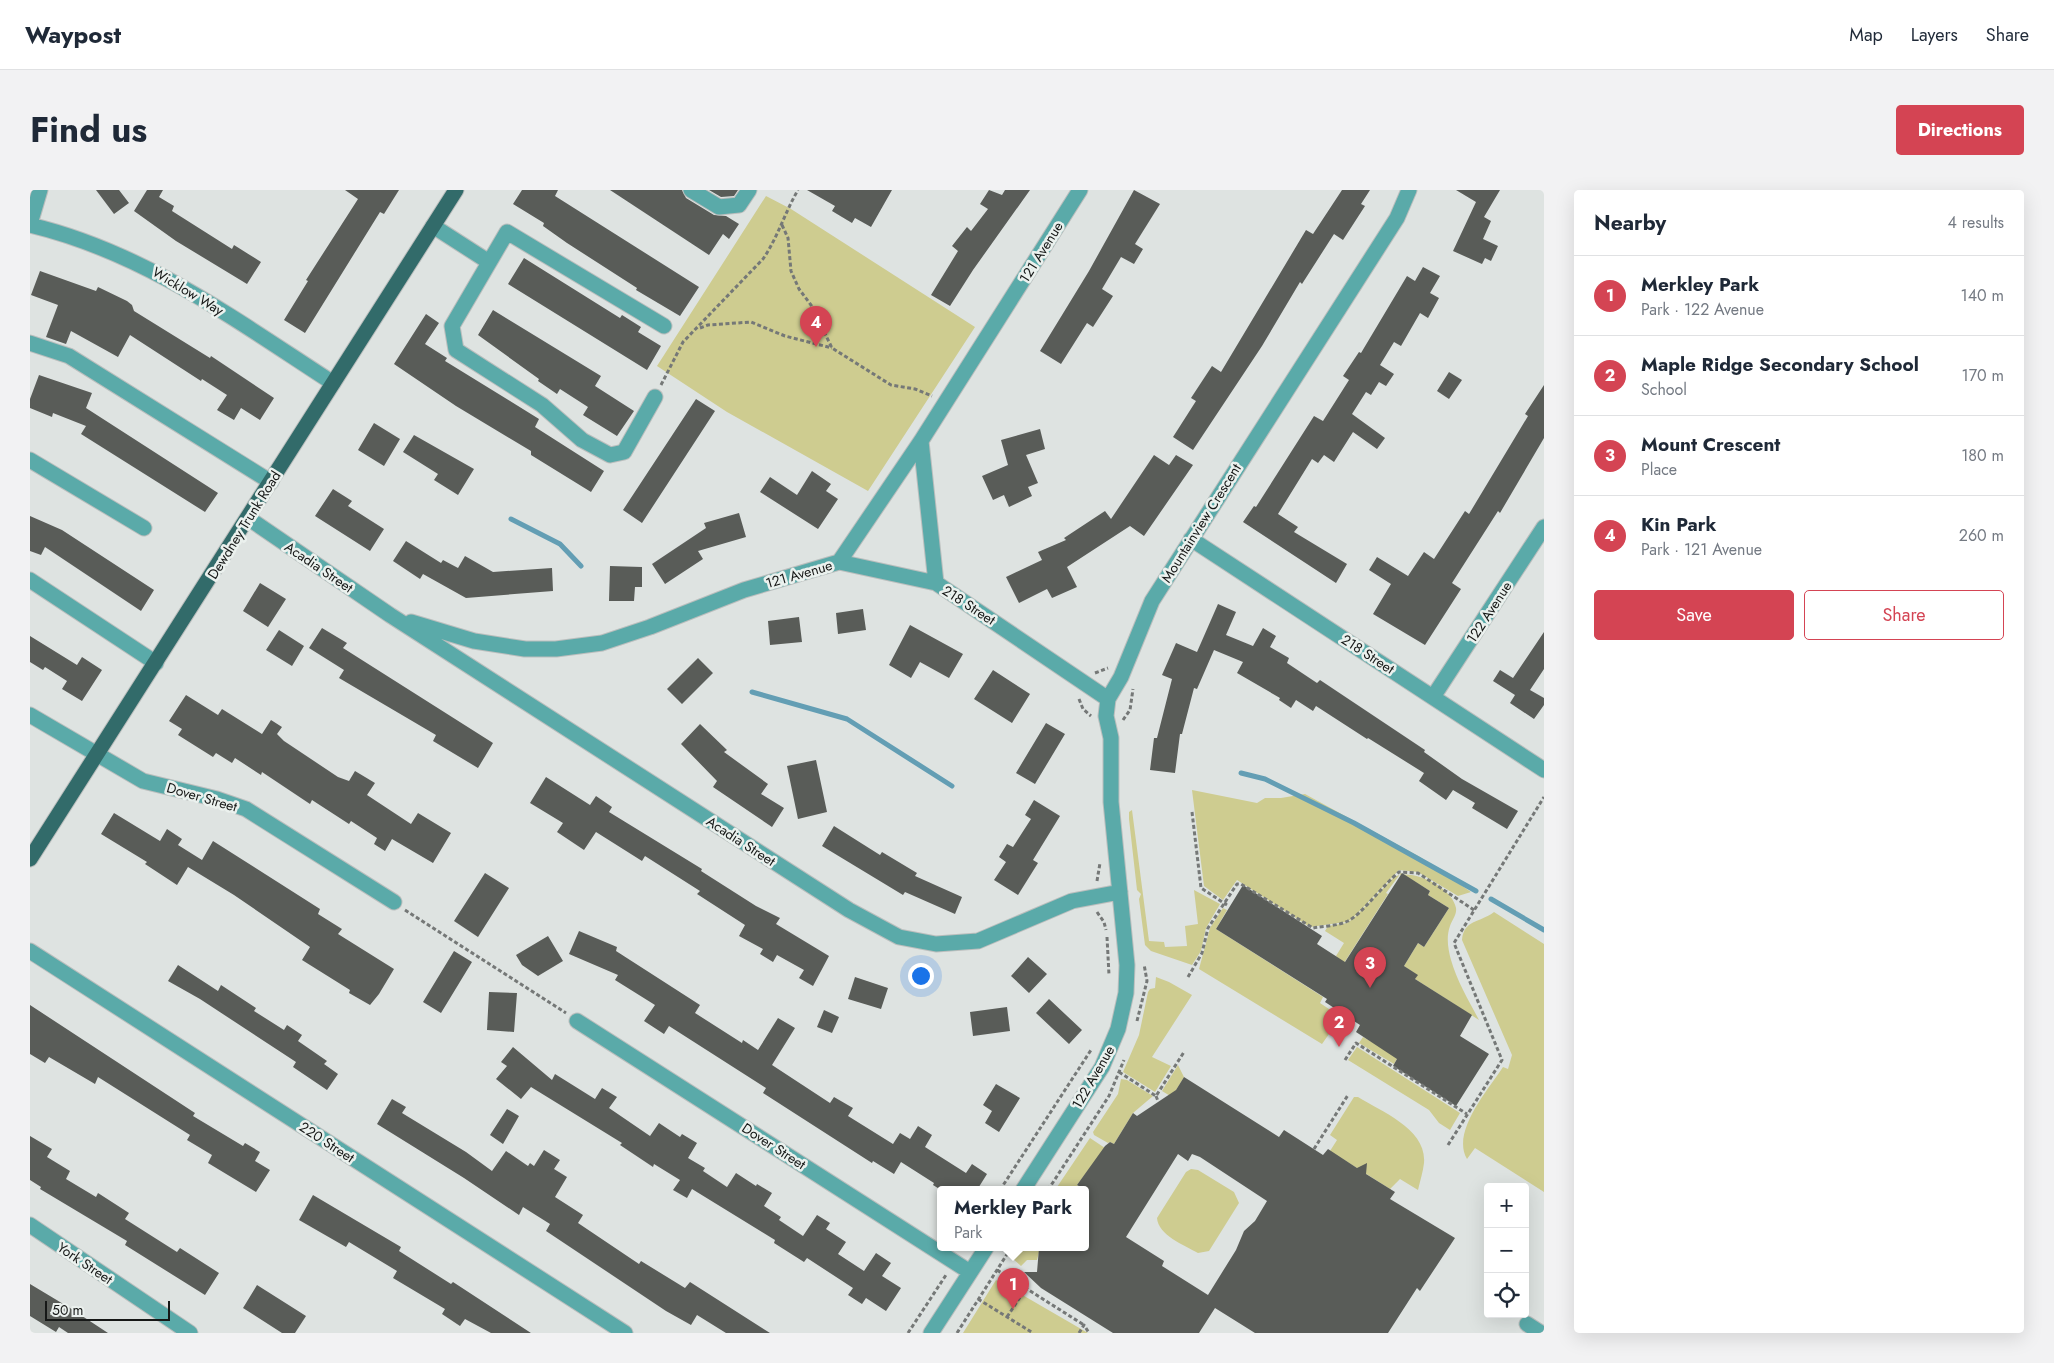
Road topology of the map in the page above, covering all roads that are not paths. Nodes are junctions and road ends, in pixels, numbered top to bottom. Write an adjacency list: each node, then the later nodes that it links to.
1 (40, 190): 7 (street)
2 (456, 190): 8 (main road, Dewdney Trunk Road)
3 (691, 190): 4 (street)
4 (749, 190)
5 (1080, 190): 14 (street, 121 Avenue)
6 (1409, 190): 20 (street, Mountainview Crescent)
7 (30, 224): 12 (street, Wicklow Way)
8 (433, 226): 9 (street); 12 (main road, Dewdney Trunk Road)
9 (489, 262): 10 (street); 13 (street)
10 (664, 326)
11 (30, 343): 16 (street)
12 (334, 383): 16 (main road, Dewdney Trunk Road)
13 (655, 397)
14 (922, 441): 21 (street, 121 Avenue); 23 (street)
15 (30, 460): 19 (street)
16 (271, 482): 17 (main road, Dewdney Trunk Road)
17 (248, 518): 24 (street, Acadia Street); 26 (main road, Dewdney Trunk Road)
18 (1544, 527): 27 (street, 122 Avenue)
19 (144, 528)
20 (1191, 539): 27 (street, 218 Street); 28 (street, Mountainview Crescent)
21 (839, 562): 23 (street, 218 Street); 25 (street, 121 Avenue)
22 (30, 580): 26 (street)
23 (936, 583): 28 (street, 218 Street)
24 (390, 615): 25 (street, Acadia Street); 33 (street, Acadia Street)
25 (650, 627)
26 (156, 663): 30 (main road, Dewdney Trunk Road)
27 (1433, 697): 31 (street, 218 Street)
28 (1108, 699): 33 (street, Mountainview Crescent)
29 (30, 715): 30 (street, Dover Street)
30 (97, 756): 32 (main road, Dewdney Trunk Road); 34 (street, Dover Street)
31 (1544, 770)
32 (30, 859)
33 (1120, 892): 37 (street, 122 Avenue)
34 (394, 902)
35 (30, 951): 45 (street, 220 Street)
36 (577, 1021): 39 (street, Dover Street)
37 (1026, 1186)
38 (30, 1225): 44 (street, York Street)
39 (937, 1251)
40 (937, 1251): 42 (street, Dover Street)
41 (984, 1251): 42 (street)
42 (970, 1272): 46 (street)
43 (1528, 1324): 47 (street)
44 (190, 1333)
45 (625, 1333)
46 (931, 1333)
47 (1541, 1333)

